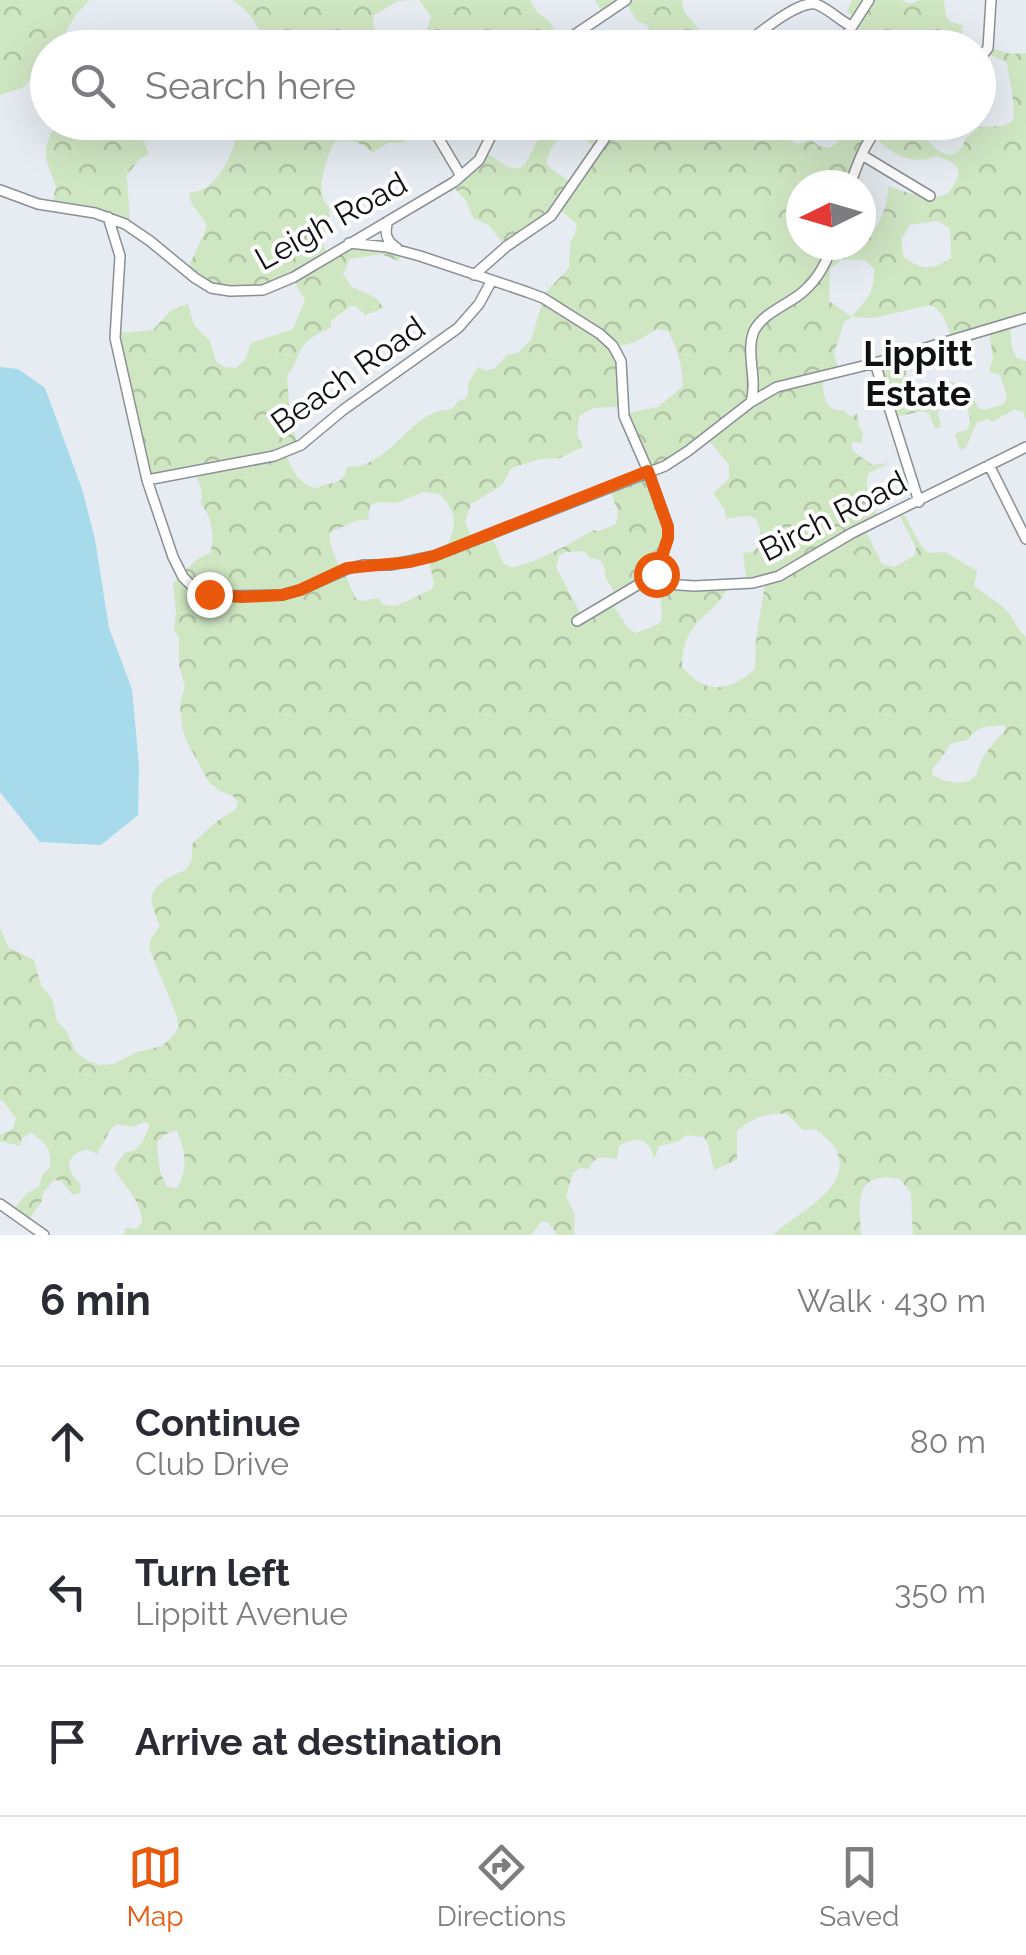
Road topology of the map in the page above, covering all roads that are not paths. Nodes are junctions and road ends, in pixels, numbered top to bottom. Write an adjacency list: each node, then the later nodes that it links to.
1 (626, 0): 5 (street)
2 (869, 0): 4 (street)
3 (991, 0): 8 (street)
4 (851, 26): 6 (street); 7 (street)
5 (582, 30)
6 (764, 30)
7 (849, 30)
8 (989, 30)
9 (440, 140): 15 (street)
10 (489, 140): 15 (street, Leigh Road)
11 (604, 140): 23 (street)
12 (870, 140): 13 (street)
13 (862, 155): 14 (street); 17 (street)
14 (856, 170)
15 (461, 176): 19 (street, Leigh Road)
16 (0, 190): 18 (street, Leigh Road)
17 (930, 196)
18 (108, 217): 20 (street, Leigh Road); 31 (street)
19 (388, 221): 20 (street, Leigh Road); 21 (street)
20 (349, 243): 21 (street)
21 (404, 252): 23 (street)
22 (826, 260): 27 (street)
23 (474, 275): 24 (street)
24 (492, 280): 30 (street); 31 (street, Beach Road)
25 (1026, 318): 26 (street)
26 (875, 363): 27 (street); 32 (street)
27 (751, 402): 30 (street)
28 (1026, 447): 29 (street, Birch Road)
29 (989, 466): 32 (street, Birch Road); 33 (street)
30 (648, 471): 31 (street); 34 (street)
31 (147, 480)
32 (919, 502): 34 (street, Birch Road)
33 (1026, 539)
34 (656, 574): 35 (street)
35 (578, 621)
36 (0, 1204): 37 (street)
37 (44, 1235)

